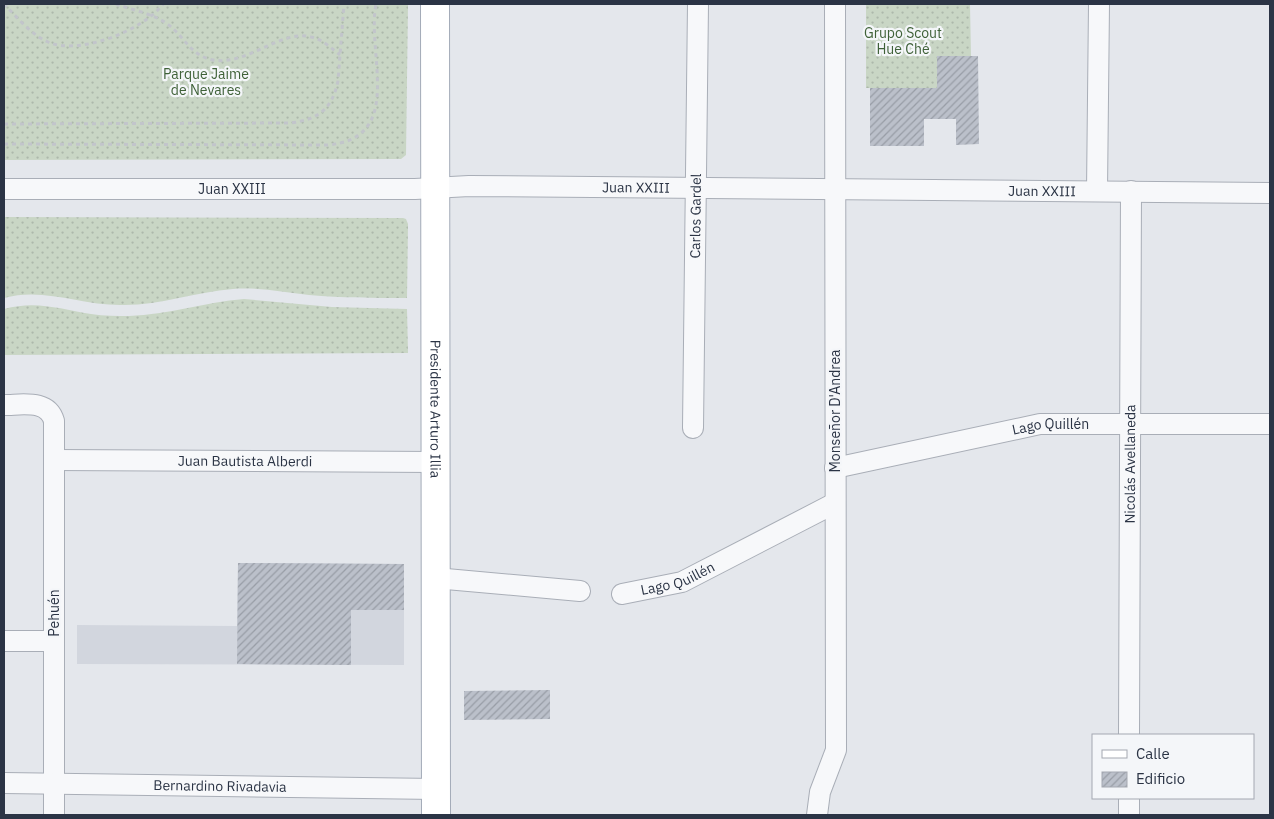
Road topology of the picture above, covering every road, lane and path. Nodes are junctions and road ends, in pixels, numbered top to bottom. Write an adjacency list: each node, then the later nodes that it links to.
1 (4, 4): 10 (path)
2 (116, 4): 10 (path)
3 (163, 4): 10 (path)
4 (344, 4): 11 (path)
5 (376, 4): 13 (path)
6 (436, 4): 14 (main road, Presidente Arturo Illia)
7 (698, 4): 15 (street, Carlos Gardel)
8 (835, 4): 17 (street, Monseñor D'Andrea)
9 (1099, 4): 18 (street)
10 (151, 16): 11 (path)
11 (341, 55): 12 (path)
12 (4, 124)
13 (4, 144)
14 (435, 188): 15 (street, Juan XXIII); 16 (street, Juan XXIII); 26 (main road, Presidente Arturo Illia)
15 (696, 188): 17 (street, Juan XXIII); 24 (street, Carlos Gardel)
16 (4, 189)
17 (836, 189): 18 (street, Juan XXIII); 27 (street, Monseñor D'Andrea)
18 (1097, 191): 19 (street, Juan XXIII)
19 (1131, 191): 20 (street, Juan XXIII); 22 (street, Nicolás Avellaneda)
20 (1270, 193)
21 (4, 404): 25 (street, Pehuén)
22 (1130, 423): 23 (street, Lago Quillén); 27 (street, Lago Quillén); 34 (street, Nicolás Avellaneda)
23 (1270, 424)
24 (693, 428)
25 (54, 460): 26 (street, Juan Bautista Alberdi); 33 (street, Pehuén)
26 (436, 462): 29 (main road, Presidente Arturo Illia)
27 (836, 468): 28 (street, Monseñor D'Andrea)
28 (836, 503): 31 (street, Lago Quillén); 40 (street, Monseñor D'Andrea)
29 (436, 578): 30 (street); 38 (main road, Presidente Arturo Illia)
30 (580, 591)
31 (622, 594)
32 (4, 640): 33 (street)
33 (54, 641): 36 (street, Pehuén)
34 (1129, 734)
35 (4, 783): 36 (street, Bernardino Rivadavia)
36 (53, 784): 38 (street, Bernardino Rivadavia); 39 (street, Pehuén)
37 (1129, 799): 41 (street)
38 (436, 802)
39 (54, 815)
40 (817, 815)
41 (1129, 815)

